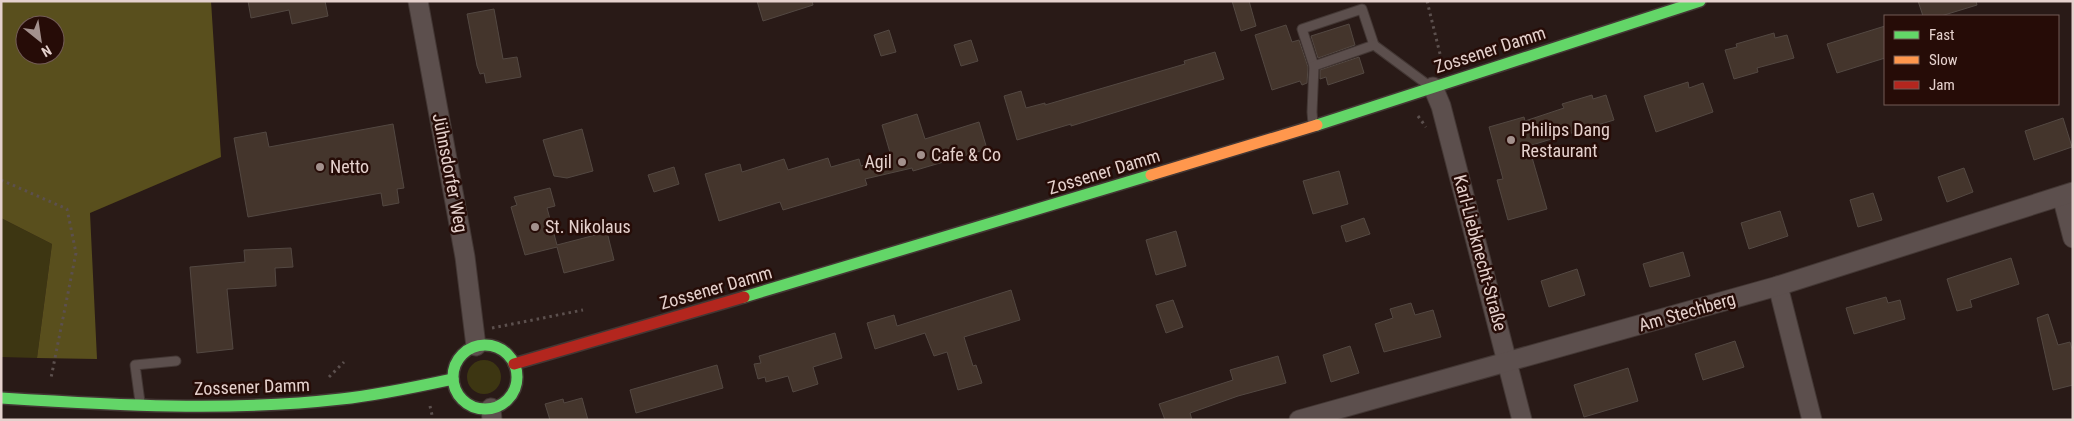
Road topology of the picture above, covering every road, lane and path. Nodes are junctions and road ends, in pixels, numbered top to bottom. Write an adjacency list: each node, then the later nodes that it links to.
1 (418, 1): 15 (street, Jühnsdorfer Weg)
2 (1427, 1): 5 (path)
3 (1700, 1): 7 (main road, Zossener Damm)
4 (1374, 45): 6 (lane); 6 (lane); 7 (lane)
5 (1443, 65)
6 (1314, 66): 8 (lane)
7 (1433, 87): 8 (main road, Zossener Damm); 18 (street, Karl-Liebknecht-Straße)
8 (1314, 126): 19 (main road, Zossener Damm)
9 (1, 180): 22 (path)
10 (2068, 194): 11 (street); 12 (street, Am Stechberg)
11 (2073, 238)
12 (1778, 286): 18 (street, Am Stechberg); 28 (street)
13 (583, 310): 14 (path)
14 (498, 327)
15 (476, 346): 19 (main road); 20 (main road)
16 (176, 361): 24 (lane)
17 (344, 362): 21 (path)
18 (1508, 362): 26 (street, Am Stechberg); 27 (street, Karl-Liebknecht-Straße)
19 (514, 364): 25 (main road)
20 (453, 379): 24 (main road, Zossener Damm); 25 (main road)
21 (325, 380)
22 (50, 381)
23 (1, 398): 24 (main road, Zossener Damm)
24 (140, 405)
25 (491, 414)
26 (1299, 420)
27 (1522, 420)
28 (1812, 420)

